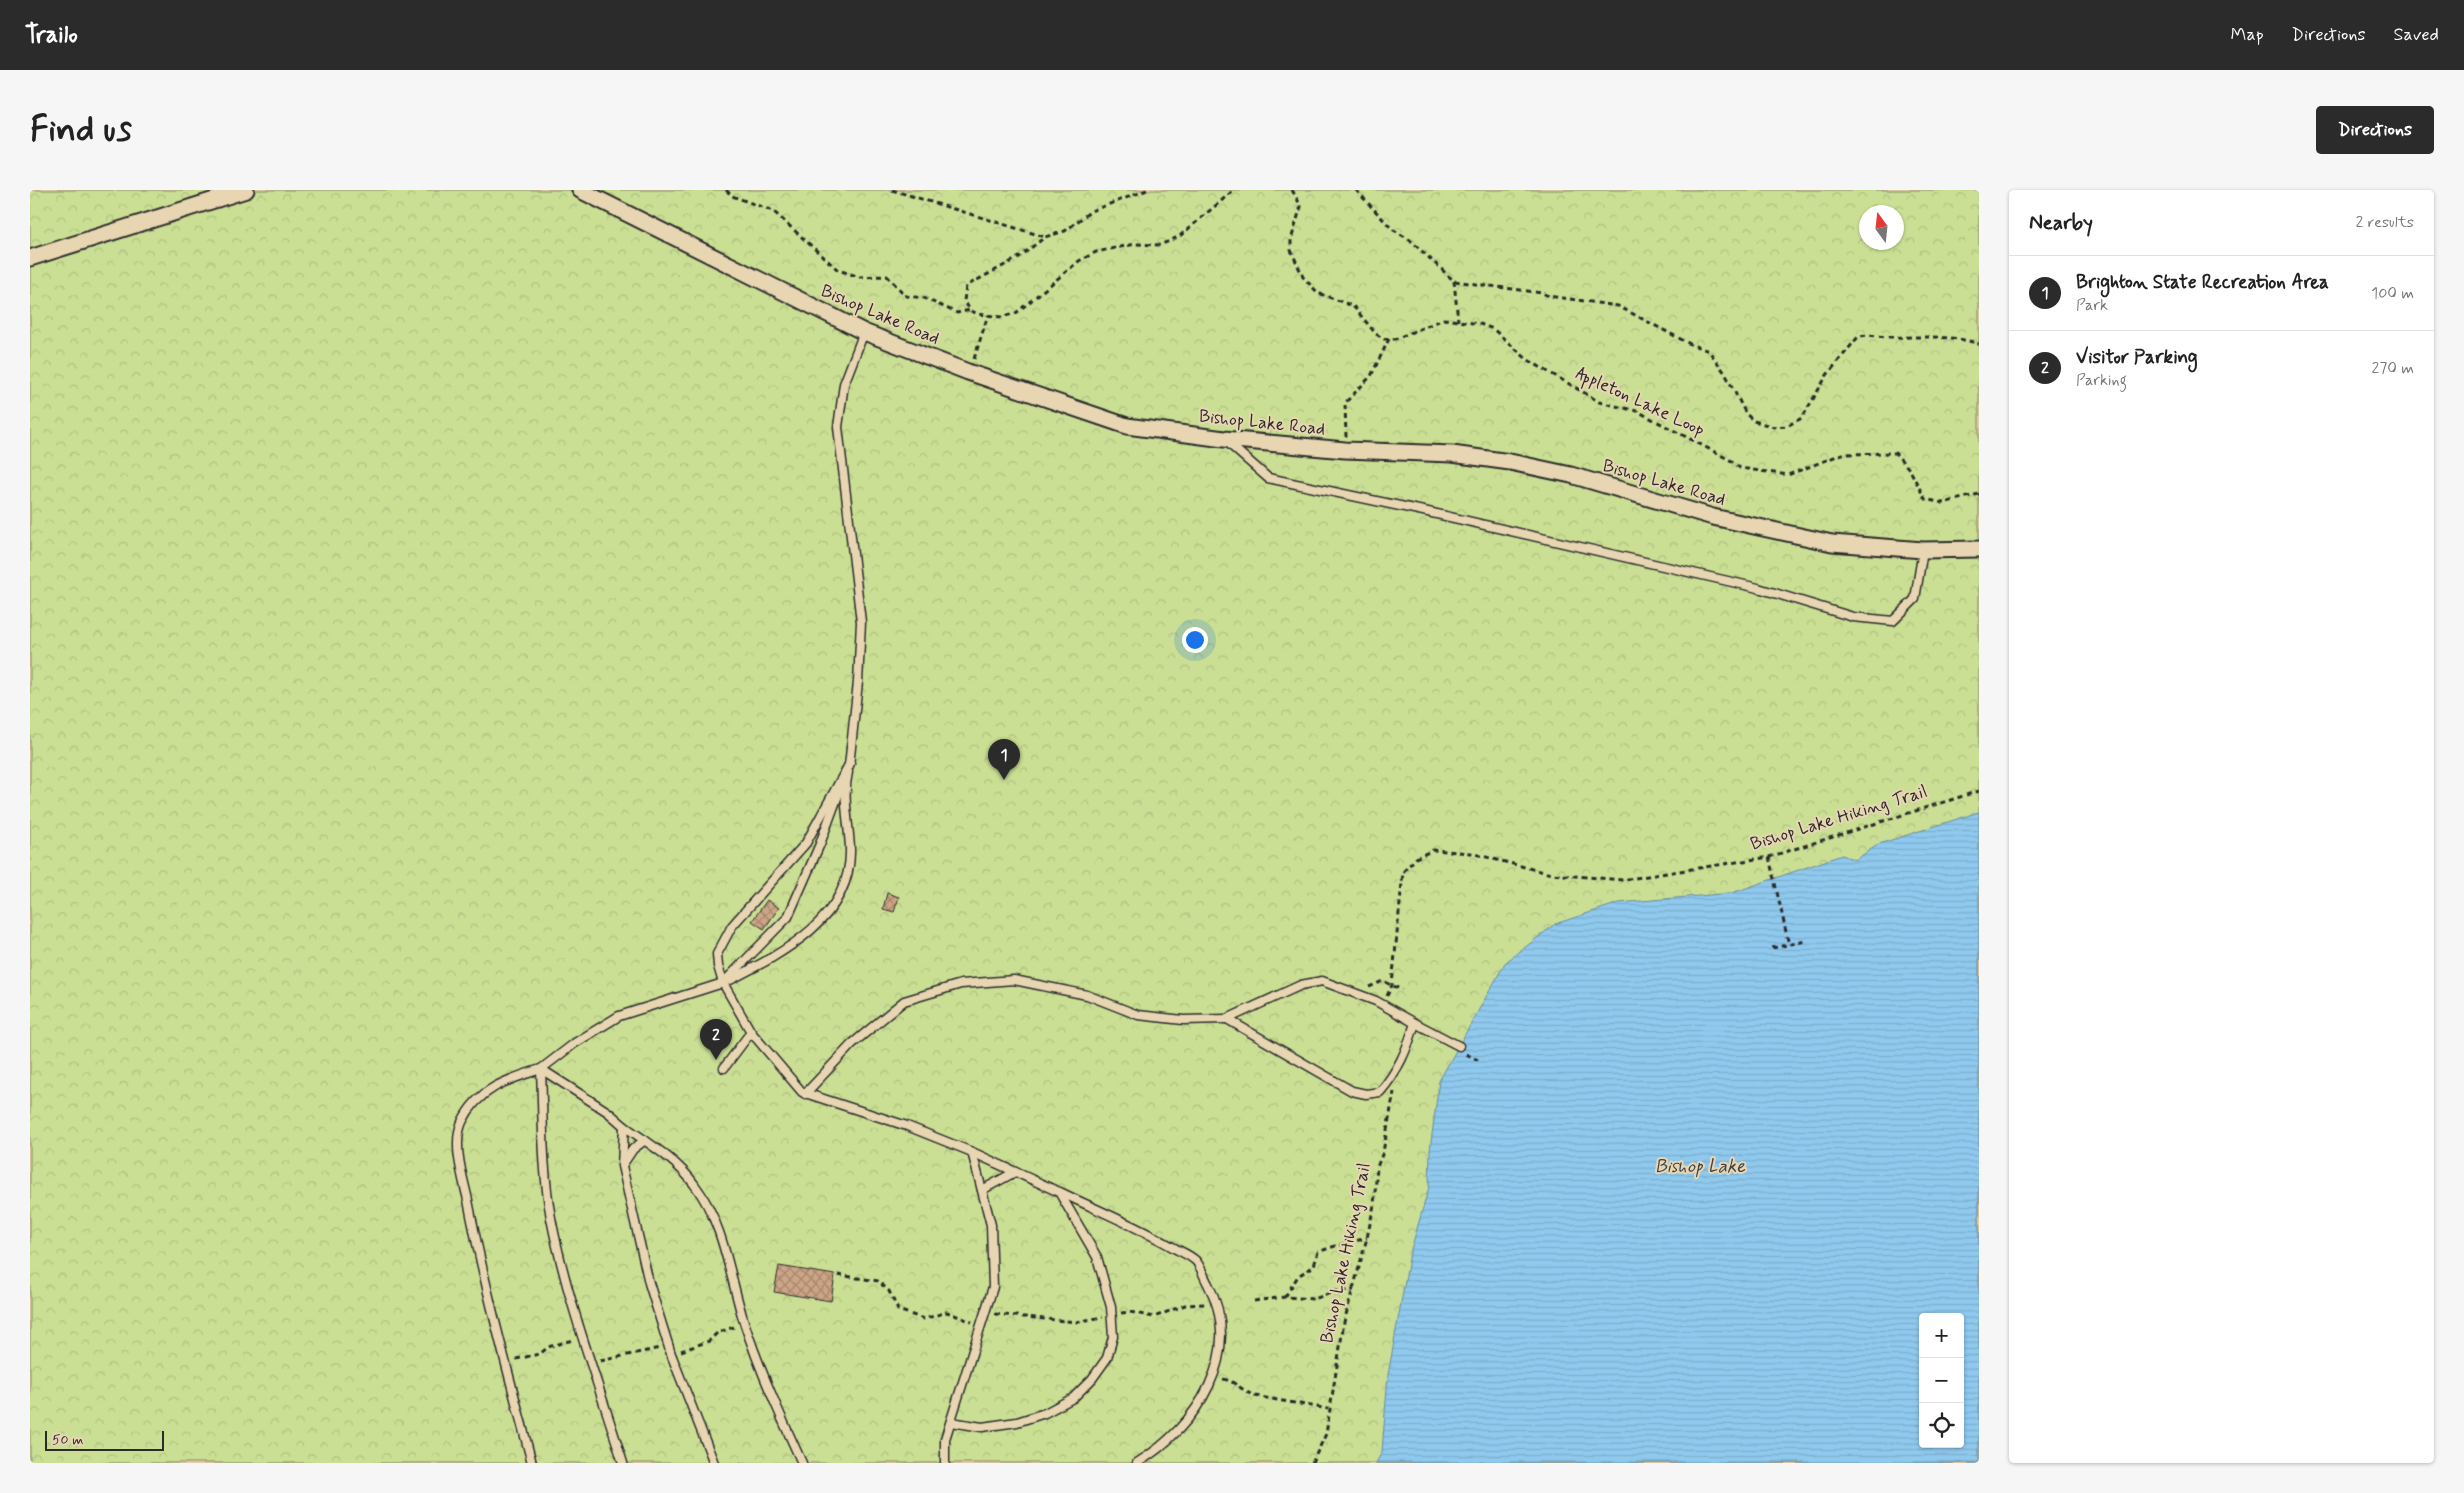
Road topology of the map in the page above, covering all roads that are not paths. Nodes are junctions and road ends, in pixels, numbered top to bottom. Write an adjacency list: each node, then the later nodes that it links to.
1 (246, 190): 3 (street)
2 (580, 190): 4 (street, Bishop Lake Road)
3 (30, 258)
4 (864, 332): 5 (street, Bishop Lake Road); 8 (lane)
5 (1224, 439): 7 (street, Bishop Lake Road); 7 (lane)
6 (1979, 549): 7 (street, Bishop Lake Road)
7 (1923, 550)
8 (850, 763): 9 (lane); 9 (lane); 9 (lane)
9 (723, 983): 12 (lane); 15 (lane)
10 (1227, 1019): 11 (lane); 11 (lane); 16 (lane)
11 (1415, 1023): 13 (lane)
12 (751, 1032): 14 (lane); 16 (lane)
13 (1459, 1046)
14 (724, 1068)
15 (541, 1069): 17 (lane); 25 (lane); 26 (lane)
16 (805, 1094): 19 (lane)
17 (624, 1126): 18 (lane); 20 (lane)
18 (645, 1140): 20 (lane); 28 (lane)
19 (972, 1152): 21 (lane); 22 (lane)
20 (622, 1166): 27 (lane)
21 (1015, 1172): 22 (lane); 23 (lane)
22 (982, 1190): 24 (lane)
23 (1059, 1192): 24 (lane); 30 (lane)
24 (951, 1422): 29 (lane)
25 (532, 1463)
26 (623, 1463)
27 (714, 1463)
28 (802, 1463)
29 (945, 1463)
30 (1137, 1463)

